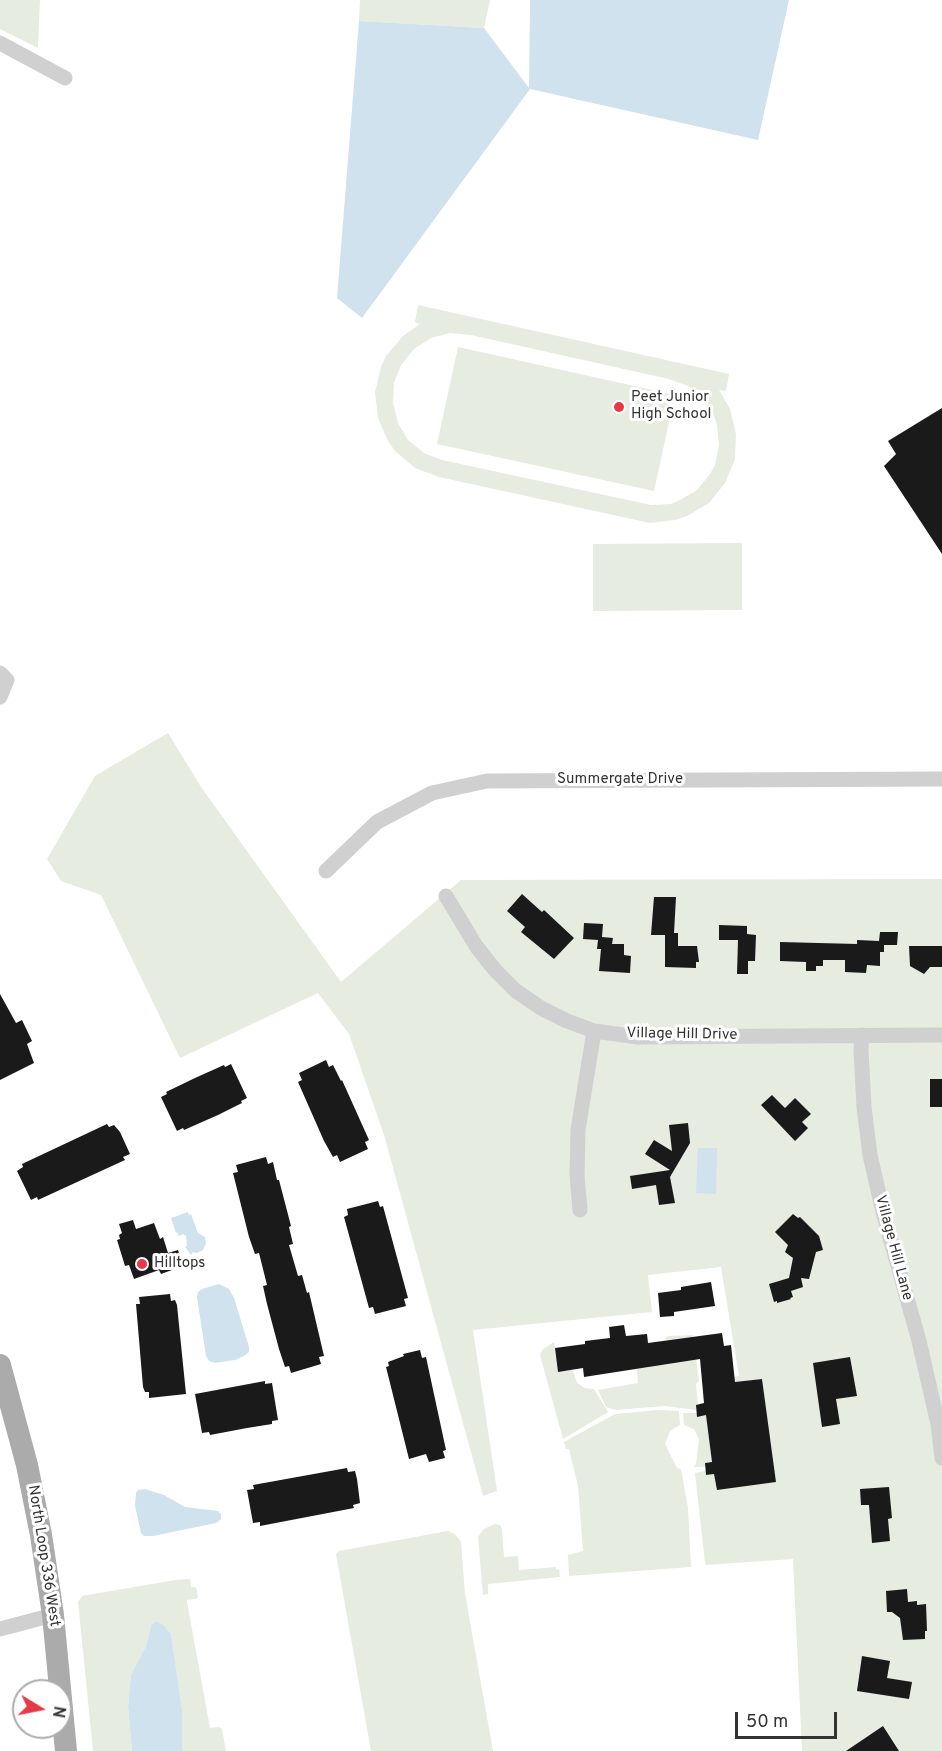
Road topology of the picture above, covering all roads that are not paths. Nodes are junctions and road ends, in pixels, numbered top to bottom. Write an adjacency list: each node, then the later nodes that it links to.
1 (0, 43): 2 (street)
2 (65, 78)
3 (0, 673): 4 (street)
4 (0, 697)
5 (942, 779): 6 (street, Summergate Drive)
6 (326, 871)
7 (446, 896): 8 (street, Village Hill Drive)
8 (594, 1031): 9 (street, Village Hill Drive); 11 (street)
9 (862, 1035): 10 (street, Village Hill Drive); 13 (street, Village Hill Lane)
10 (942, 1035)
11 (580, 1210)
12 (0, 1365): 14 (main road, North Loop 336 West)
13 (942, 1458)
14 (53, 1615): 15 (street); 16 (main road, North Loop 336 West)
15 (0, 1629)
16 (66, 1751)

